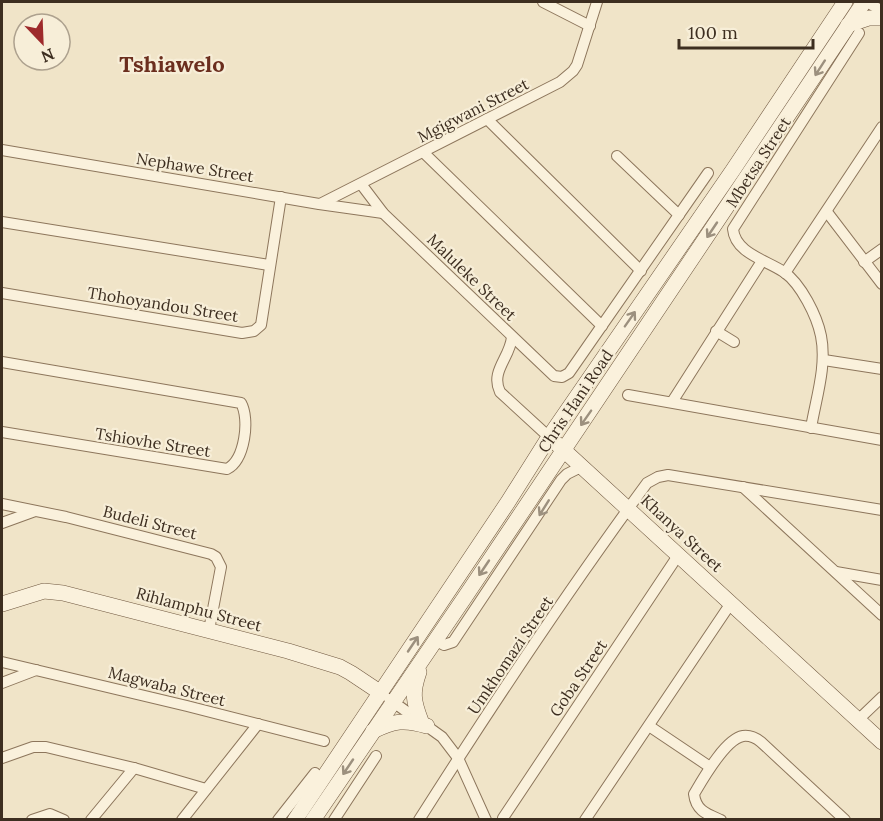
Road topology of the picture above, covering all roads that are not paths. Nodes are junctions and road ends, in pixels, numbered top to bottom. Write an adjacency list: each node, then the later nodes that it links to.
1 (543, 2): 8 (street)
2 (597, 2): 8 (street, Mgigwani Street)
3 (832, 2): 10 (main road)
4 (845, 2): 10 (main road, Chris Hani Road)
5 (866, 2): 6 (street); 9 (main road, Chris Hani Road)
6 (882, 11)
7 (882, 18): 9 (main road)
8 (590, 26): 11 (street, Mgigwani Street)
9 (853, 29): 25 (street, Mbetsa Street); 45 (main road, Chris Hani Road, one-way to 45)
10 (805, 62): 43 (main road, Chris Hani Road, one-way to 10)
11 (487, 119): 14 (street, Mgigwani Street); 28 (street)
12 (882, 127): 20 (street)
13 (2, 150): 18 (street, Nephawe Street)
14 (423, 152): 17 (street, Mgigwani Street); 32 (street)
15 (617, 156): 22 (street)
16 (708, 173): 22 (street)
17 (361, 184): 19 (street, Mgigwani Street); 21 (street, Maluleke Street)
18 (281, 197): 19 (street, Nephawe Street); 27 (street, Thohoyandou Street)
19 (319, 204): 21 (street, Nephawe Street)
20 (827, 212): 26 (street); 29 (street)
21 (383, 213): 34 (street, Maluleke Street)
22 (680, 215): 28 (street)
23 (2, 222): 27 (street)
24 (882, 249): 26 (street)
25 (762, 261): 29 (street, Mbetsa Street); 33 (street)
26 (864, 262): 30 (street)
27 (269, 265): 31 (street, Thohoyandou Street)
28 (642, 271): 32 (street)
29 (785, 273): 36 (street, Mbetsa Street)
30 (882, 285)
31 (2, 293)
32 (602, 326): 34 (street, Maluleke Street)
33 (716, 331): 35 (street); 40 (street)
34 (512, 337): 43 (street, Khanya Street)
35 (734, 342)
36 (824, 360): 38 (street); 41 (street, Mbetsa Street)
37 (2, 362): 42 (street, Tshiovhe Street)
38 (882, 369)
39 (628, 395): 40 (street)
40 (672, 402): 41 (street)
41 (811, 428): 44 (street)
42 (2, 432)
43 (549, 437): 45 (main road, Khanya Street); 64 (main road, Chris Hani Road, one-way to 43)
44 (882, 440)
45 (563, 450): 46 (main road, Khanya Street); 60 (main road, Chris Hani Road, one-way to 60)
46 (583, 466): 50 (main road, Khanya Street); 60 (street, one-way to 60)
47 (742, 487): 49 (street, Umkhomazi Street); 50 (street, Umkhomazi Street); 54 (street)
48 (2, 504): 51 (street, Budeli Street)
49 (881, 507)
50 (628, 508): 53 (main road, Khanya Street); 75 (street, Umkhomazi Street)
51 (37, 510): 52 (street); 59 (street, Budeli Street)
52 (2, 523)
53 (679, 554): 56 (main road, Khanya Street); 91 (street, Goba Street)
54 (836, 572): 55 (street); 58 (street)
55 (882, 580)
56 (731, 603): 66 (main road, Khanya Street); 69 (street)
57 (2, 604): 59 (main road, Rihlamphu Street)
58 (882, 615)
59 (209, 630): 64 (main road, Rihlamphu Street)
60 (431, 645): 64 (main road, Chris Hani Road); 67 (main road)
61 (2, 662): 62 (street, Magwaba Street)
62 (36, 670): 63 (street); 68 (street, Magwaba Street)
63 (2, 683)
64 (387, 697): 67 (street); 70 (main road, Chris Hani Road); 86 (main road, Chris Hani Road)
65 (882, 697): 66 (street)
66 (858, 720): 72 (main road, Khanya Street)
67 (424, 723): 70 (main road); 75 (street)
68 (258, 724): 71 (street, Magwaba Street); 79 (street)
69 (649, 726): 76 (street); 92 (street)
70 (372, 732): 87 (main road, Chris Hani Road, one-way to 87)
71 (324, 741)
72 (882, 742)
73 (376, 756): 88 (street)
74 (2, 758): 77 (street)
75 (458, 758): 80 (street); 89 (street, Umkhomazi Street)
76 (710, 767): 93 (street); 94 (street)
77 (134, 768): 79 (street); 83 (street)
78 (315, 773): 85 (street)
79 (206, 789): 84 (street)
80 (481, 808): 90 (street); 91 (street)
81 (32, 819): 82 (street)
82 (64, 819)
83 (91, 819)
84 (182, 819)
85 (278, 819)
86 (295, 819)
87 (313, 819)
88 (334, 819)
89 (419, 819)
90 (486, 819)
91 (505, 819)
92 (585, 819)
93 (721, 819)
94 (845, 819)

